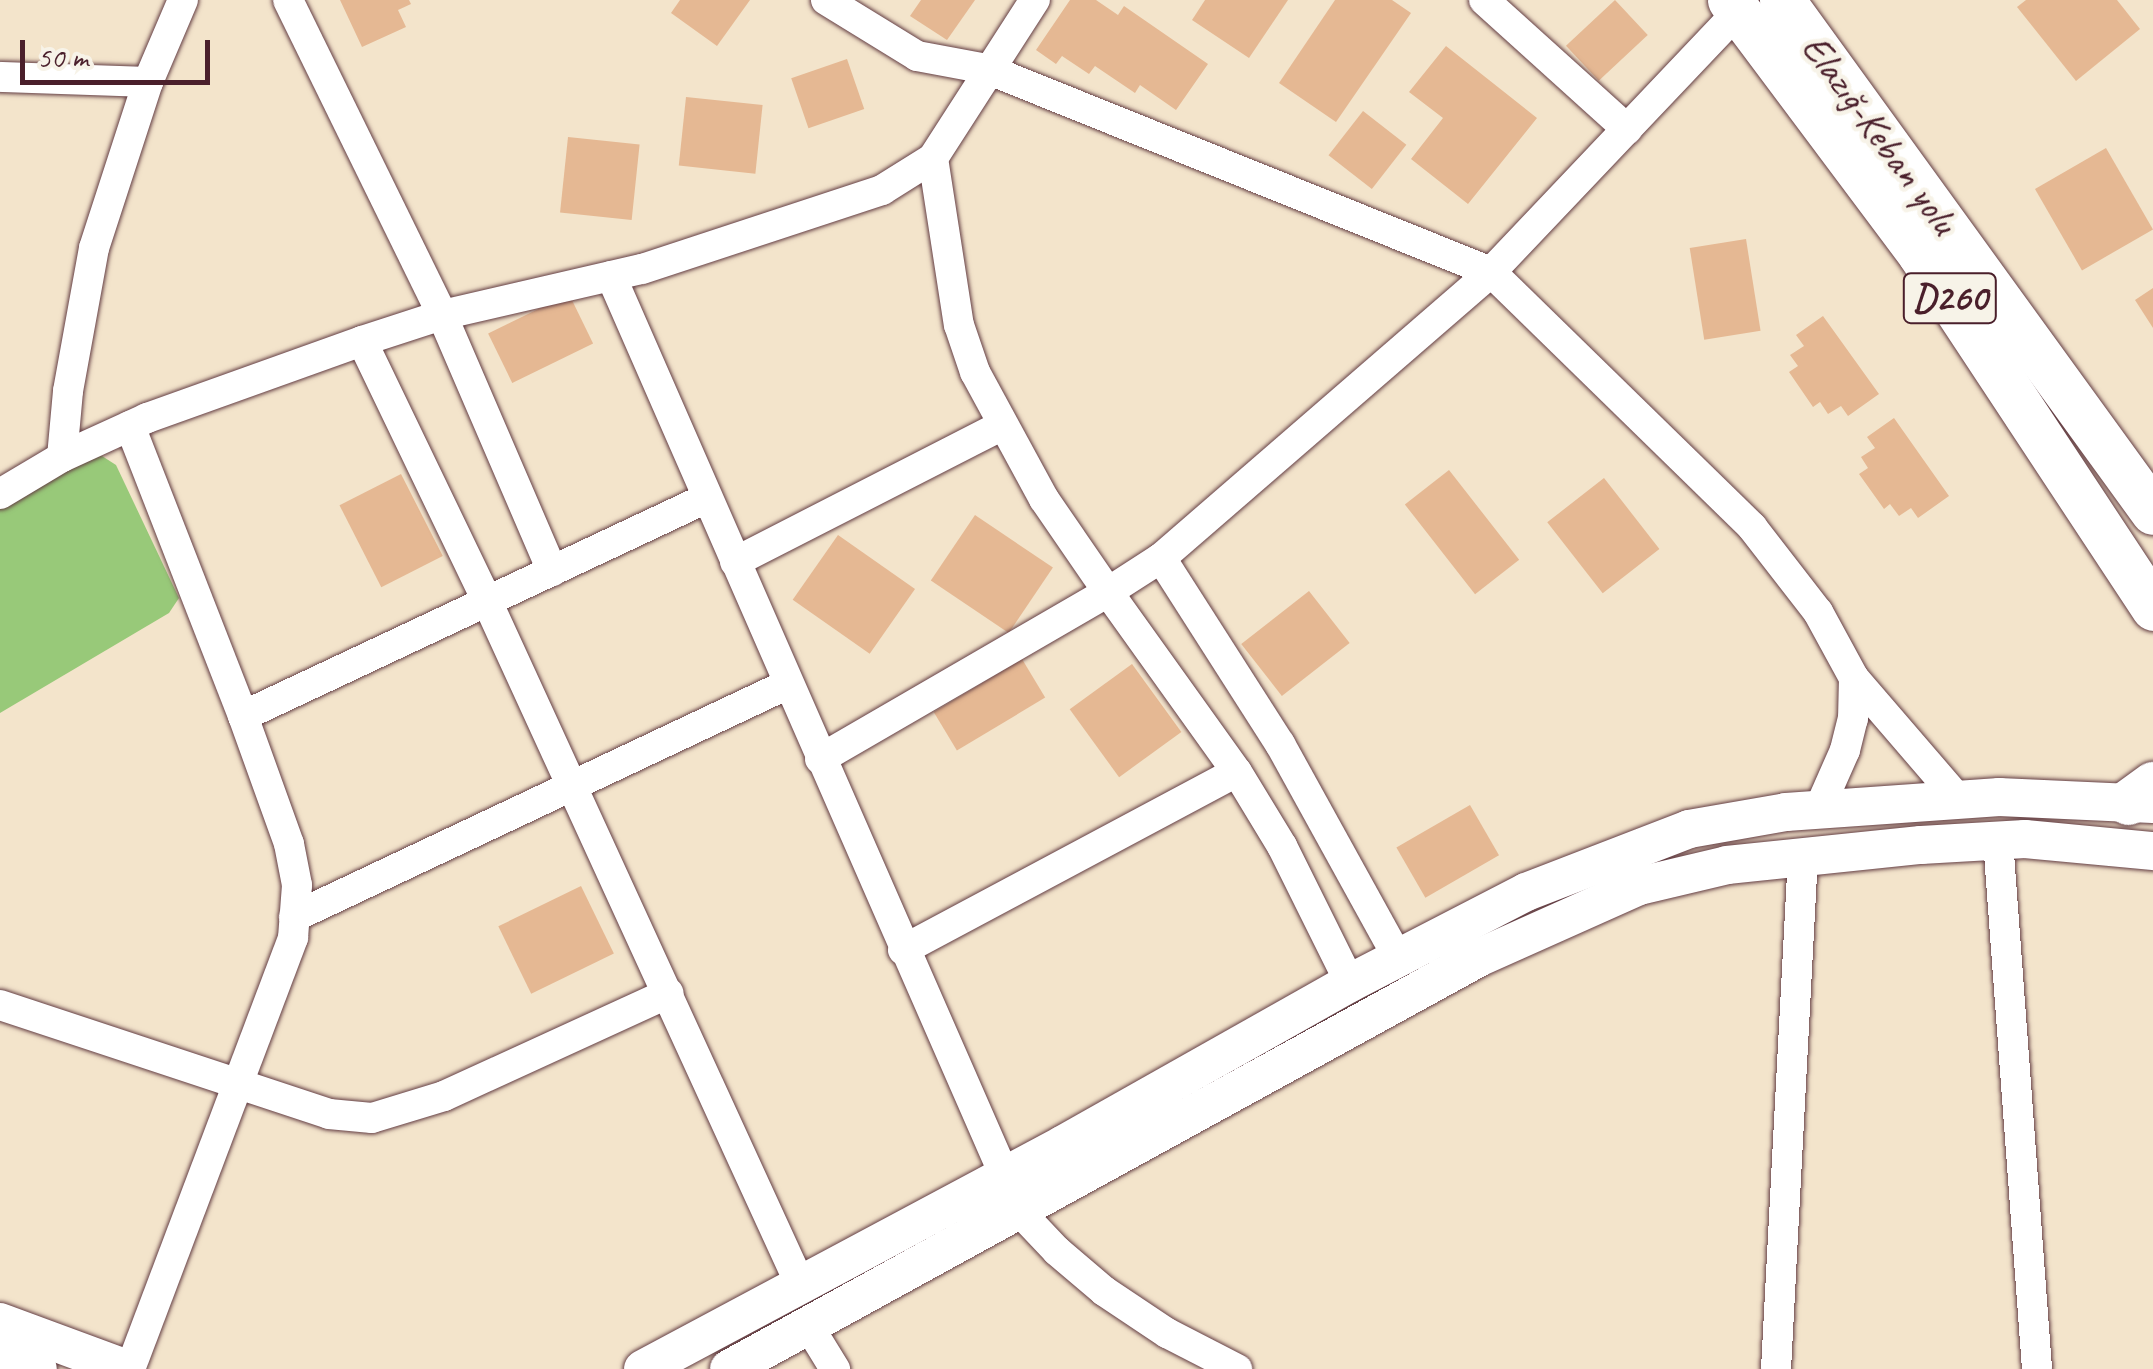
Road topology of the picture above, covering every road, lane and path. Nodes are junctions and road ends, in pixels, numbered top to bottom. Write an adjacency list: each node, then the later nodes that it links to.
1 (184, 0): 10 (street)
2 (288, 0): 15 (street)
3 (826, 0): 8 (street)
4 (1034, 0): 8 (street)
5 (1484, 0): 11 (street)
6 (1782, 0): 22 (highway, Elazığ-Keban yolu / D260)
7 (1734, 6): 11 (street); 28 (highway, Elazığ-Keban yolu / D260)
8 (986, 69): 12 (street); 13 (street)
9 (0, 78): 10 (street)
10 (148, 82): 19 (street)
11 (1627, 129): 13 (street)
12 (934, 158): 14 (street); 18 (street)
13 (1492, 272): 23 (street); 29 (street)
14 (611, 276): 15 (street); 21 (street)
15 (442, 315): 16 (street); 25 (street)
16 (362, 342): 17 (street); 27 (street)
17 (130, 426): 19 (street); 31 (street)
18 (1001, 426): 24 (street); 26 (street)
19 (62, 457): 20 (street)
20 (0, 494)
21 (707, 498): 24 (street); 25 (street)
22 (2153, 512)
23 (1161, 558): 26 (street); 43 (street)
24 (735, 562): 30 (street)
25 (552, 571): 27 (street)
26 (1108, 592): 32 (street); 33 (street)
27 (487, 601): 31 (street); 34 (street)
28 (2153, 608)
29 (1854, 678): 36 (street); 37 (street)
30 (788, 684): 32 (street); 34 (street)
31 (243, 716): 41 (street)
32 (820, 759): 42 (street)
33 (1237, 772): 42 (street); 44 (street)
34 (572, 786): 41 (street); 45 (street)
35 (2144, 797): 36 (main road)
36 (1958, 800): 37 (main road)
37 (1819, 809): 43 (main road)
38 (1998, 840): 39 (main road); 40 (main road); 61 (street)
39 (2153, 850)
40 (1804, 856): 49 (main road); 60 (street)
41 (294, 917): 47 (street)
42 (904, 950): 48 (street)
43 (1398, 958): 44 (main road)
44 (1350, 982): 48 (main road)
45 (669, 993): 47 (street); 50 (street)
46 (0, 1006): 47 (street)
47 (239, 1081): 55 (street)
48 (1002, 1176): 49 (street); 50 (main road)
49 (1021, 1212): 52 (main road); 59 (street)
50 (800, 1284): 56 (main road)
51 (0, 1322): 55 (main road)
52 (808, 1324): 57 (main road); 58 (street)
53 (0, 1352): 54 (main road)
54 (38, 1369)
55 (129, 1369)
56 (643, 1369)
57 (730, 1369)
58 (835, 1369)
59 (1237, 1369)
60 (1776, 1369)
61 (2037, 1369)

